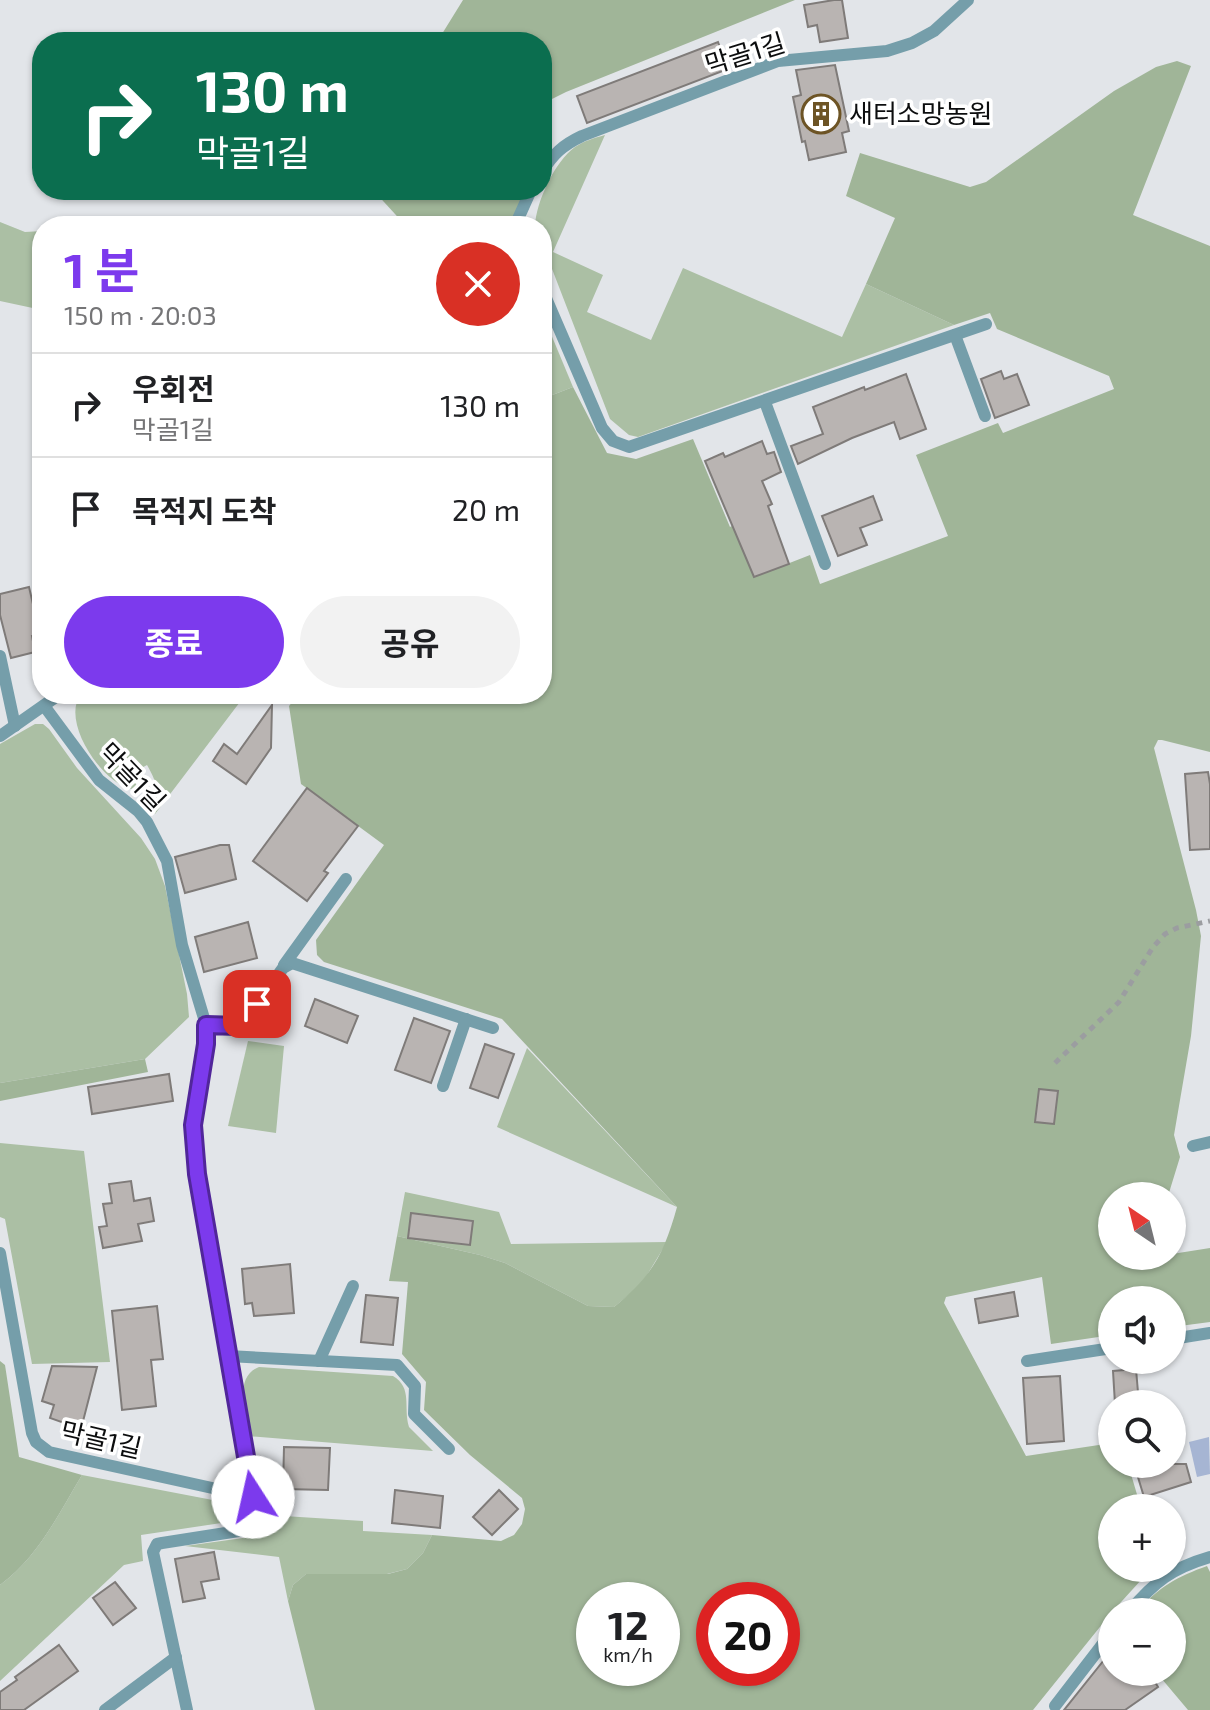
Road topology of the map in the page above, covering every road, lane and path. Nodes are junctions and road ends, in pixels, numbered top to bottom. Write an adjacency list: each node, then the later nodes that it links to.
1 (968, 0): 2 (lane, 막골1길)
2 (552, 156)
3 (552, 312): 6 (lane)
4 (986, 324): 5 (lane)
5 (955, 335): 6 (lane); 7 (lane)
6 (765, 402): 8 (lane)
7 (985, 416)
8 (825, 564)
9 (0, 656): 12 (lane)
10 (48, 704): 11 (lane)
11 (45, 707): 12 (lane); 18 (lane, 막골1길)
12 (15, 726): 13 (lane)
13 (0, 736)
14 (346, 879): 16 (lane)
15 (1210, 921): 20 (path)
16 (283, 968): 17 (lane); 18 (lane)
17 (466, 1019): 19 (lane); 21 (lane)
18 (206, 1025): 29 (lane, 막골1길)
19 (493, 1028)
20 (1055, 1063)
21 (443, 1086)
22 (1210, 1142): 23 (lane)
23 (1193, 1146)
24 (0, 1253): 33 (lane, 막골1길)
25 (353, 1286): 30 (lane)
26 (1210, 1333): 27 (lane)
27 (1186, 1337)
28 (1098, 1350): 31 (lane)
29 (228, 1356): 30 (lane); 33 (lane, 막골1길)
30 (319, 1361): 32 (lane)
31 (1027, 1361)
32 (449, 1449)
33 (253, 1497): 37 (lane, 막골1길)
34 (1210, 1557): 35 (lane)
35 (1142, 1598)
36 (1098, 1650): 38 (lane)
37 (176, 1657): 39 (lane); 40 (lane, 막골1길)
38 (1055, 1706)
39 (105, 1710)
40 (187, 1710)

